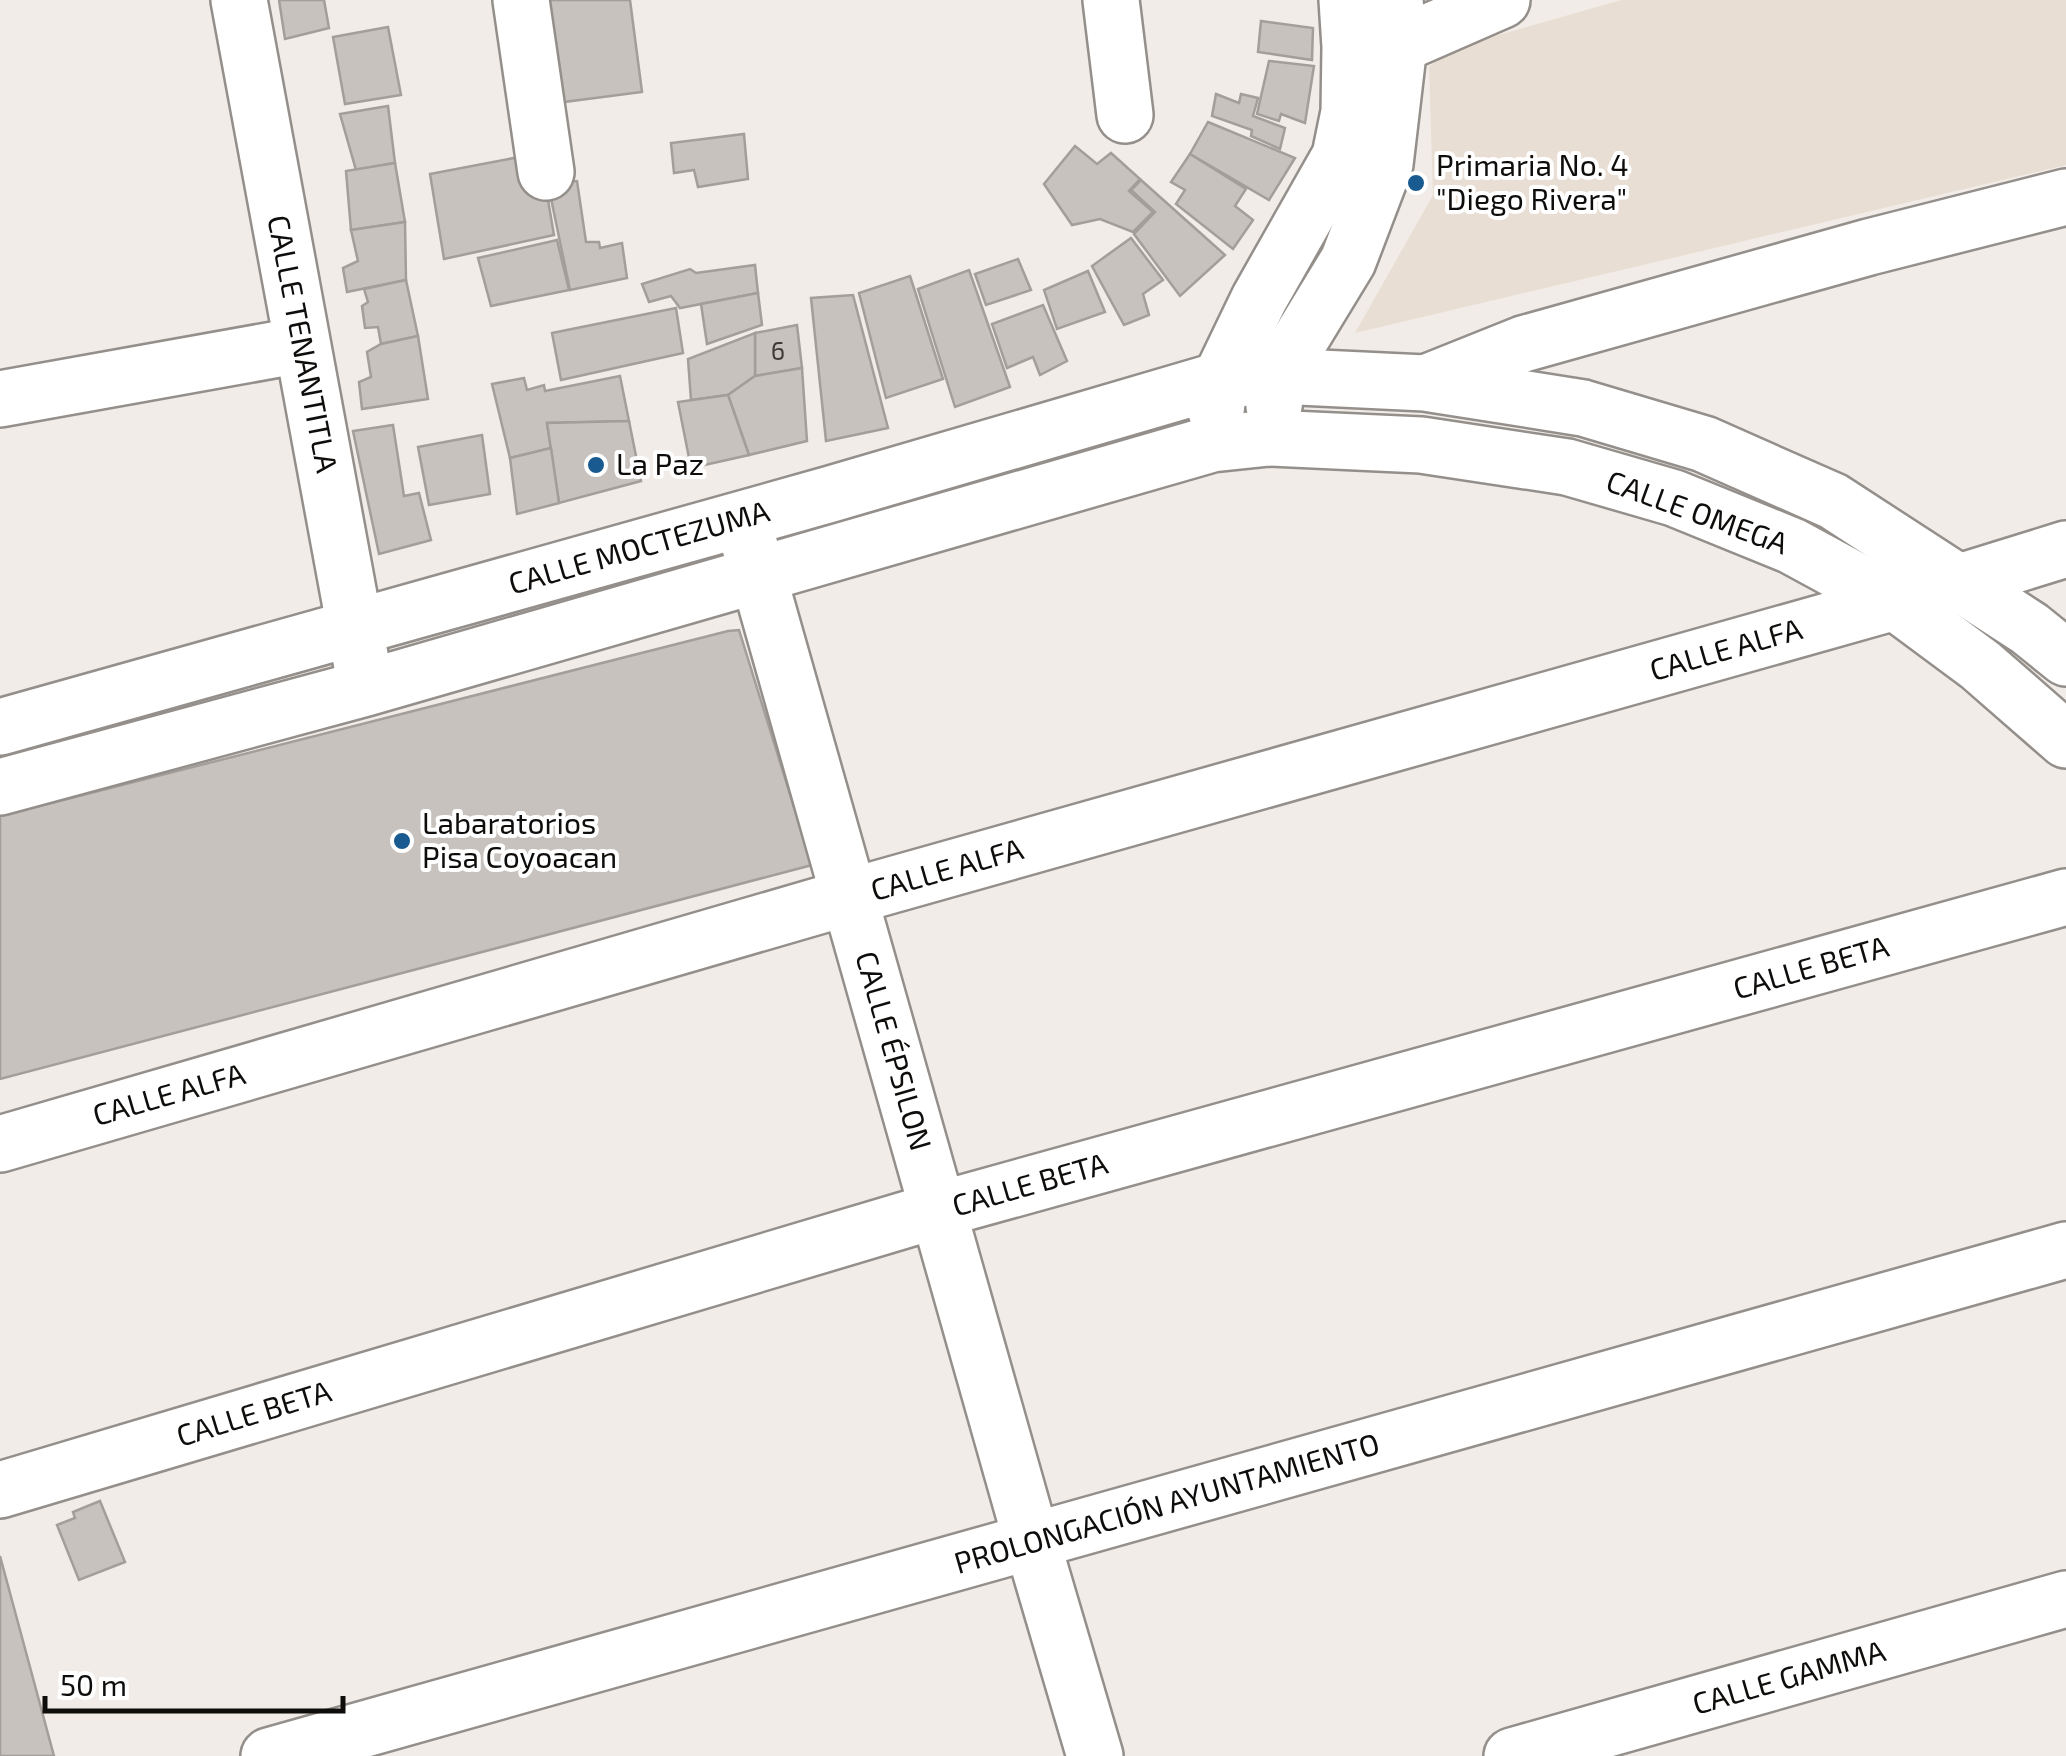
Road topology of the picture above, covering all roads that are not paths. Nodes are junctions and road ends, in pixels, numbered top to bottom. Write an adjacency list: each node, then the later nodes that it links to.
1 (239, 0): 9 (street, CALLE TENANTITLA)
2 (520, 0): 7 (street)
3 (1112, 0): 6 (street)
4 (1502, 0): 5 (street)
5 (1373, 23): 10 (street); 11 (street)
6 (1124, 115)
7 (546, 172)
8 (2066, 198): 12 (street)
9 (301, 346): 13 (street); 21 (street, CALLE TENANTITLA)
10 (1278, 376): 11 (street, CALLE MOCTEZUMA); 12 (street, CALLE OMEGA); 14 (street)
11 (1220, 380): 15 (street); 16 (street, CALLE MOCTEZUMA)
12 (1425, 383): 19 (street, CALLE OMEGA)
13 (0, 399)
14 (1269, 438): 15 (street, CALLE MOCTEZUMA); 20 (street, CALLE OMEGA)
15 (1212, 444): 18 (street, CALLE MOCTEZUMA)
16 (742, 519): 18 (street, CALLE ÉPSILON); 21 (street, CALLE MOCTEZUMA)
17 (2066, 549): 19 (street, CALLE ALFA)
18 (759, 576): 23 (street, CALLE MOCTEZUMA); 27 (street, CALLE ÉPSILON)
19 (1960, 582): 20 (street, CALLE ALFA); 22 (street, CALLE OMEGA)
20 (1895, 602): 25 (street, CALLE OMEGA); 27 (street, CALLE ALFA)
21 (356, 628): 23 (street, CALLE TENANTITLA); 24 (street, CALLE MOCTEZUMA)
22 (2066, 658)
23 (366, 688): 26 (street, CALLE MOCTEZUMA)
24 (0, 727)
25 (2066, 740)
26 (0, 787)
27 (849, 897): 29 (street, CALLE ALFA); 30 (street, CALLE ÉPSILON)
28 (2066, 897): 30 (street, CALLE BETA)
29 (0, 1144)
30 (938, 1210): 32 (street, CALLE BETA); 33 (street, CALLE ÉPSILON)
31 (2066, 1250): 33 (street, PROLONGACIÓN AYUNTAMIENTO)
32 (0, 1490)
33 (1032, 1542): 35 (street, PROLONGACIÓN AYUNTAMIENTO); 36 (street, CALLE ÉPSILON)
34 (2066, 1599): 37 (street, CALLE GAMMA)
35 (269, 1756)
36 (1095, 1756)
37 (1512, 1756)

